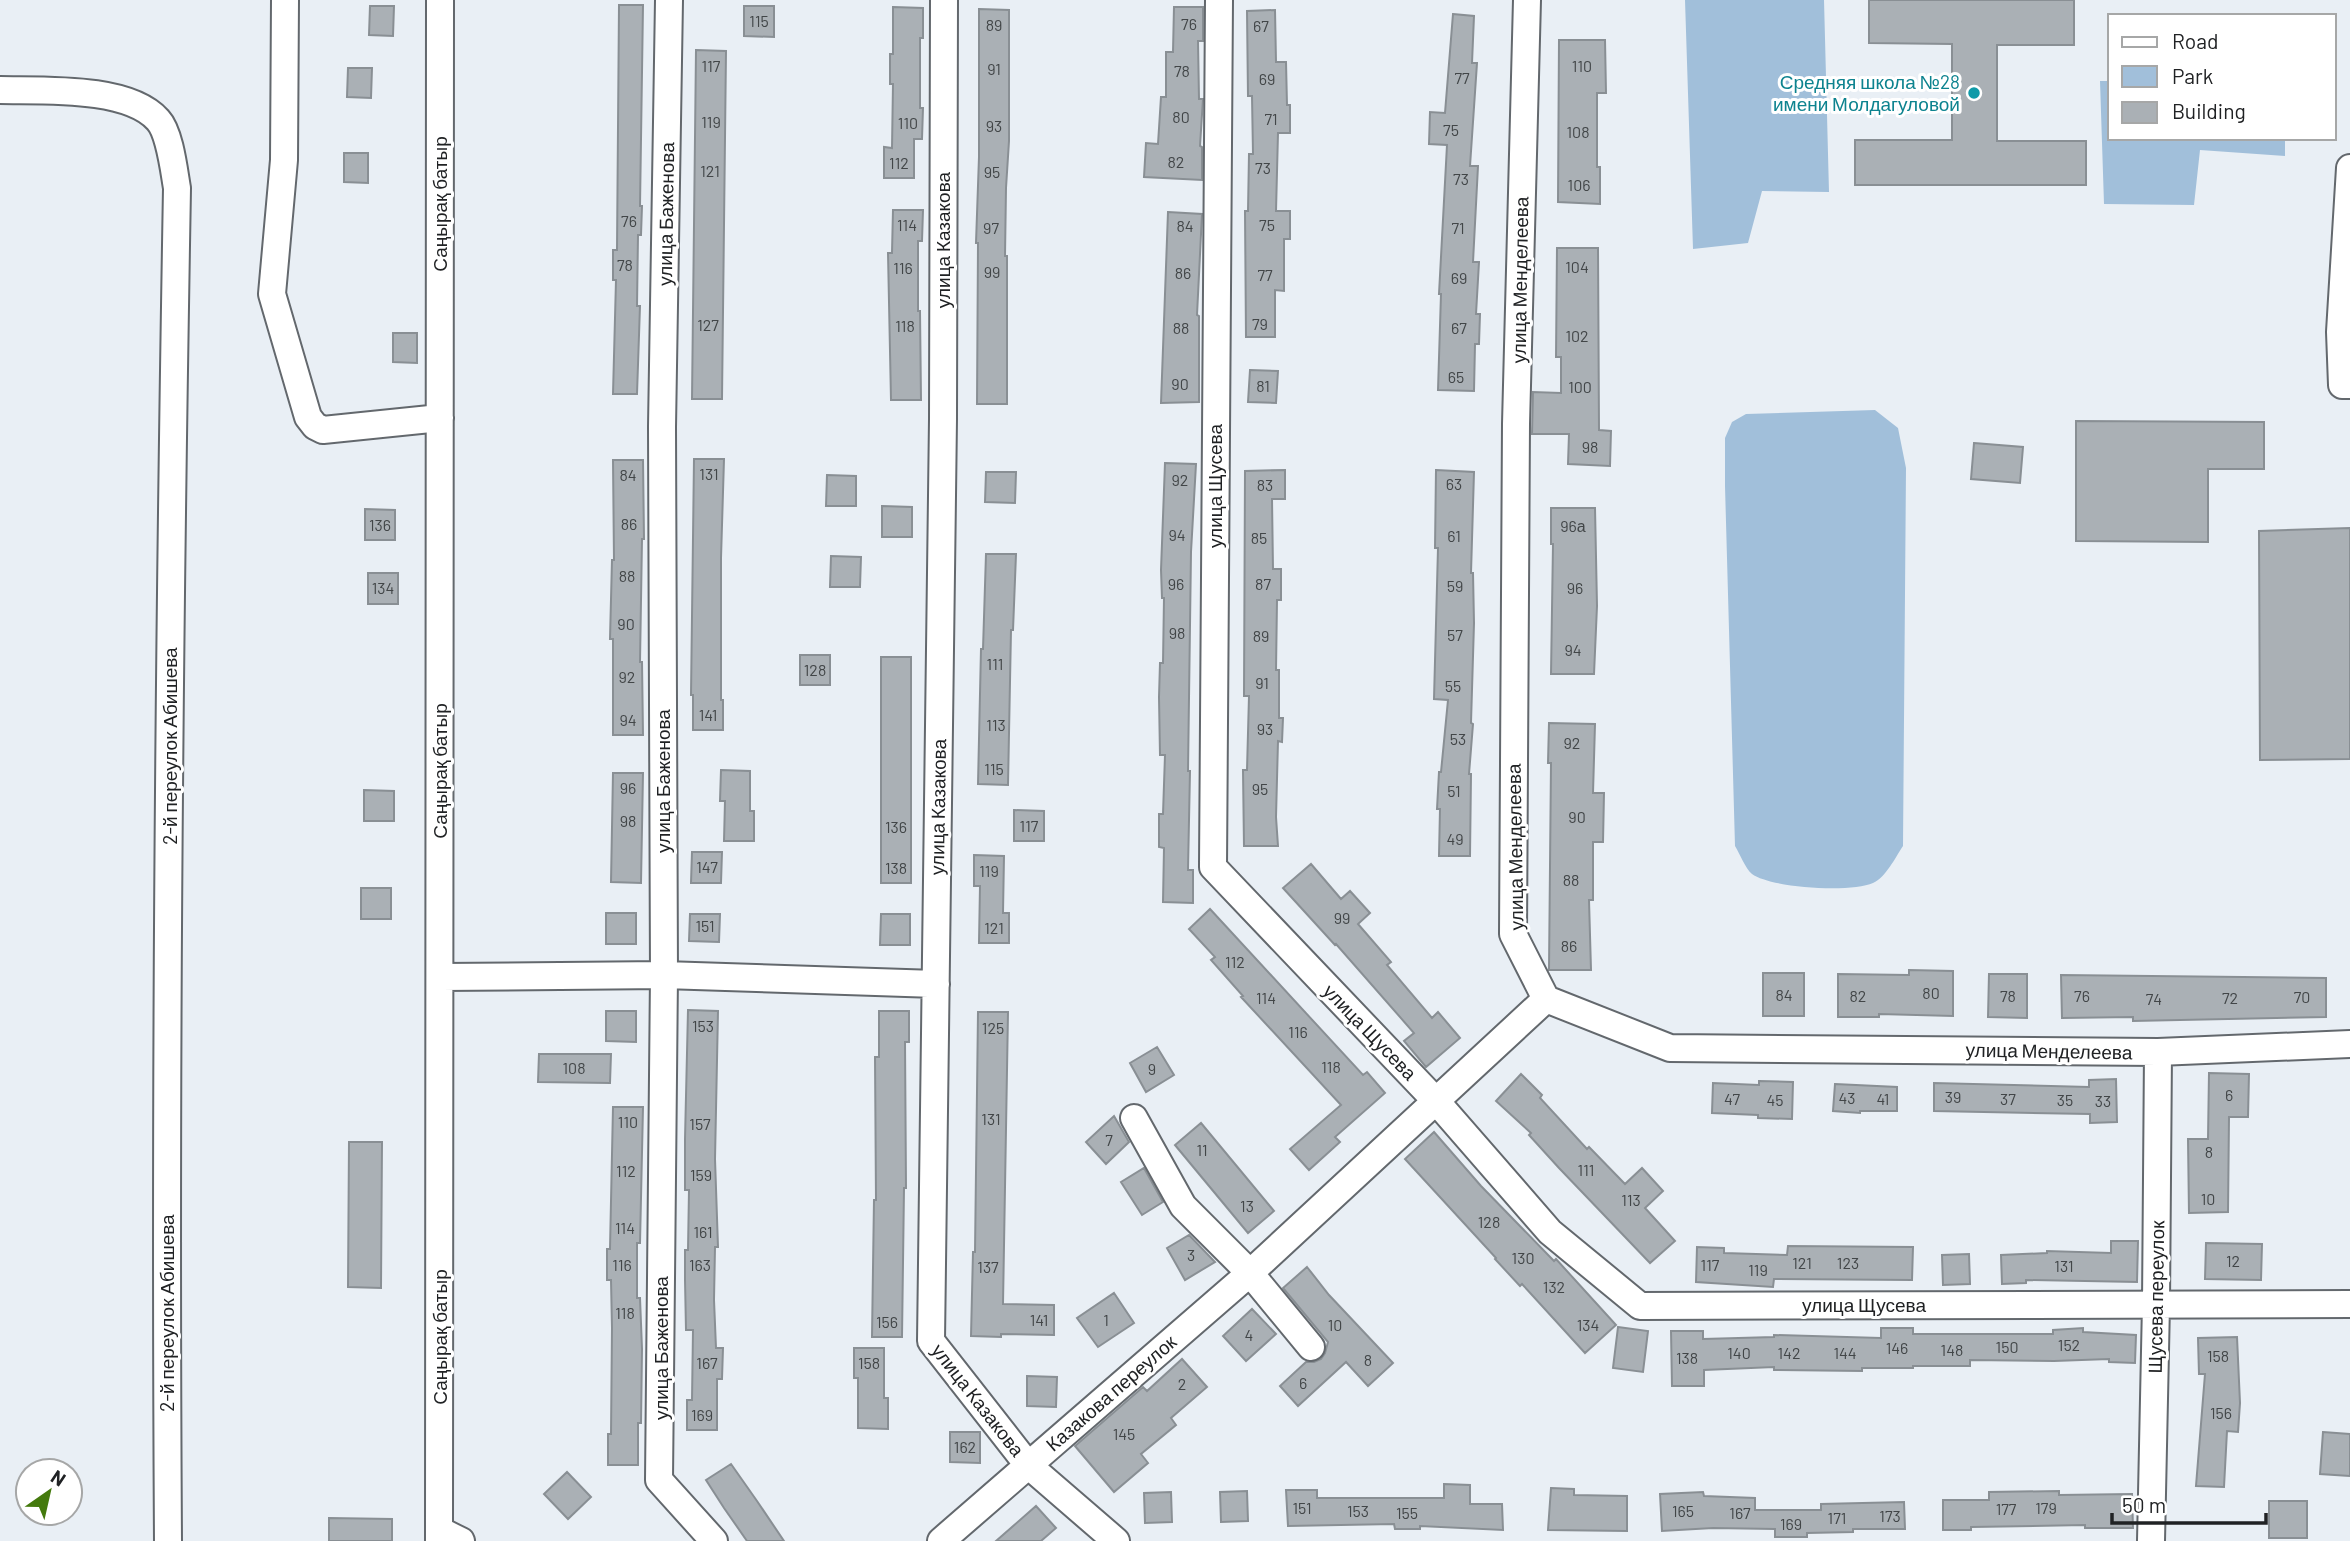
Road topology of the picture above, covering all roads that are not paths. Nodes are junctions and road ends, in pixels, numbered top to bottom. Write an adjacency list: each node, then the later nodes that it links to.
1 (285, 0): 10 (street)
2 (440, 0): 10 (street, Саңырақ батыр)
3 (669, 0): 11 (street, улица Баженова)
4 (944, 0): 13 (street, улица Казакова)
5 (1219, 0): 17 (street, улица Щусева)
6 (1527, 0): 14 (street, улица Менделеева)
7 (0, 90): 25 (street, 2-й переулок Абишева)
8 (2350, 168): 9 (street)
9 (2350, 385)
10 (440, 418): 12 (street, Саңырақ батыр)
11 (664, 975): 12 (street); 13 (street); 26 (street, улица Баженова)
12 (441, 977): 24 (street, Саңырақ батыр)
13 (936, 984): 23 (street, улица Казакова)
14 (1546, 999): 16 (street, улица Менделеева); 17 (street, Казакова переулок)
15 (2350, 1044): 16 (street, улица Менделеева)
16 (2158, 1052): 20 (street, Щусева переулок)
17 (1436, 1101): 19 (street, Казакова переулок); 20 (street, улица Щусева)
18 (1135, 1118): 19 (street)
19 (1250, 1273): 22 (street); 23 (street, Казакова переулок)
20 (2157, 1304): 21 (street, улица Щусева); 29 (street, Щусева переулок)
21 (2350, 1304)
22 (1311, 1347)
23 (1028, 1465): 27 (street, Казакова переулок); 28 (street, улица Казакова)
24 (447, 1537)
25 (168, 1541)
26 (714, 1541)
27 (941, 1541)
28 (1116, 1541)
29 (2151, 1541)

